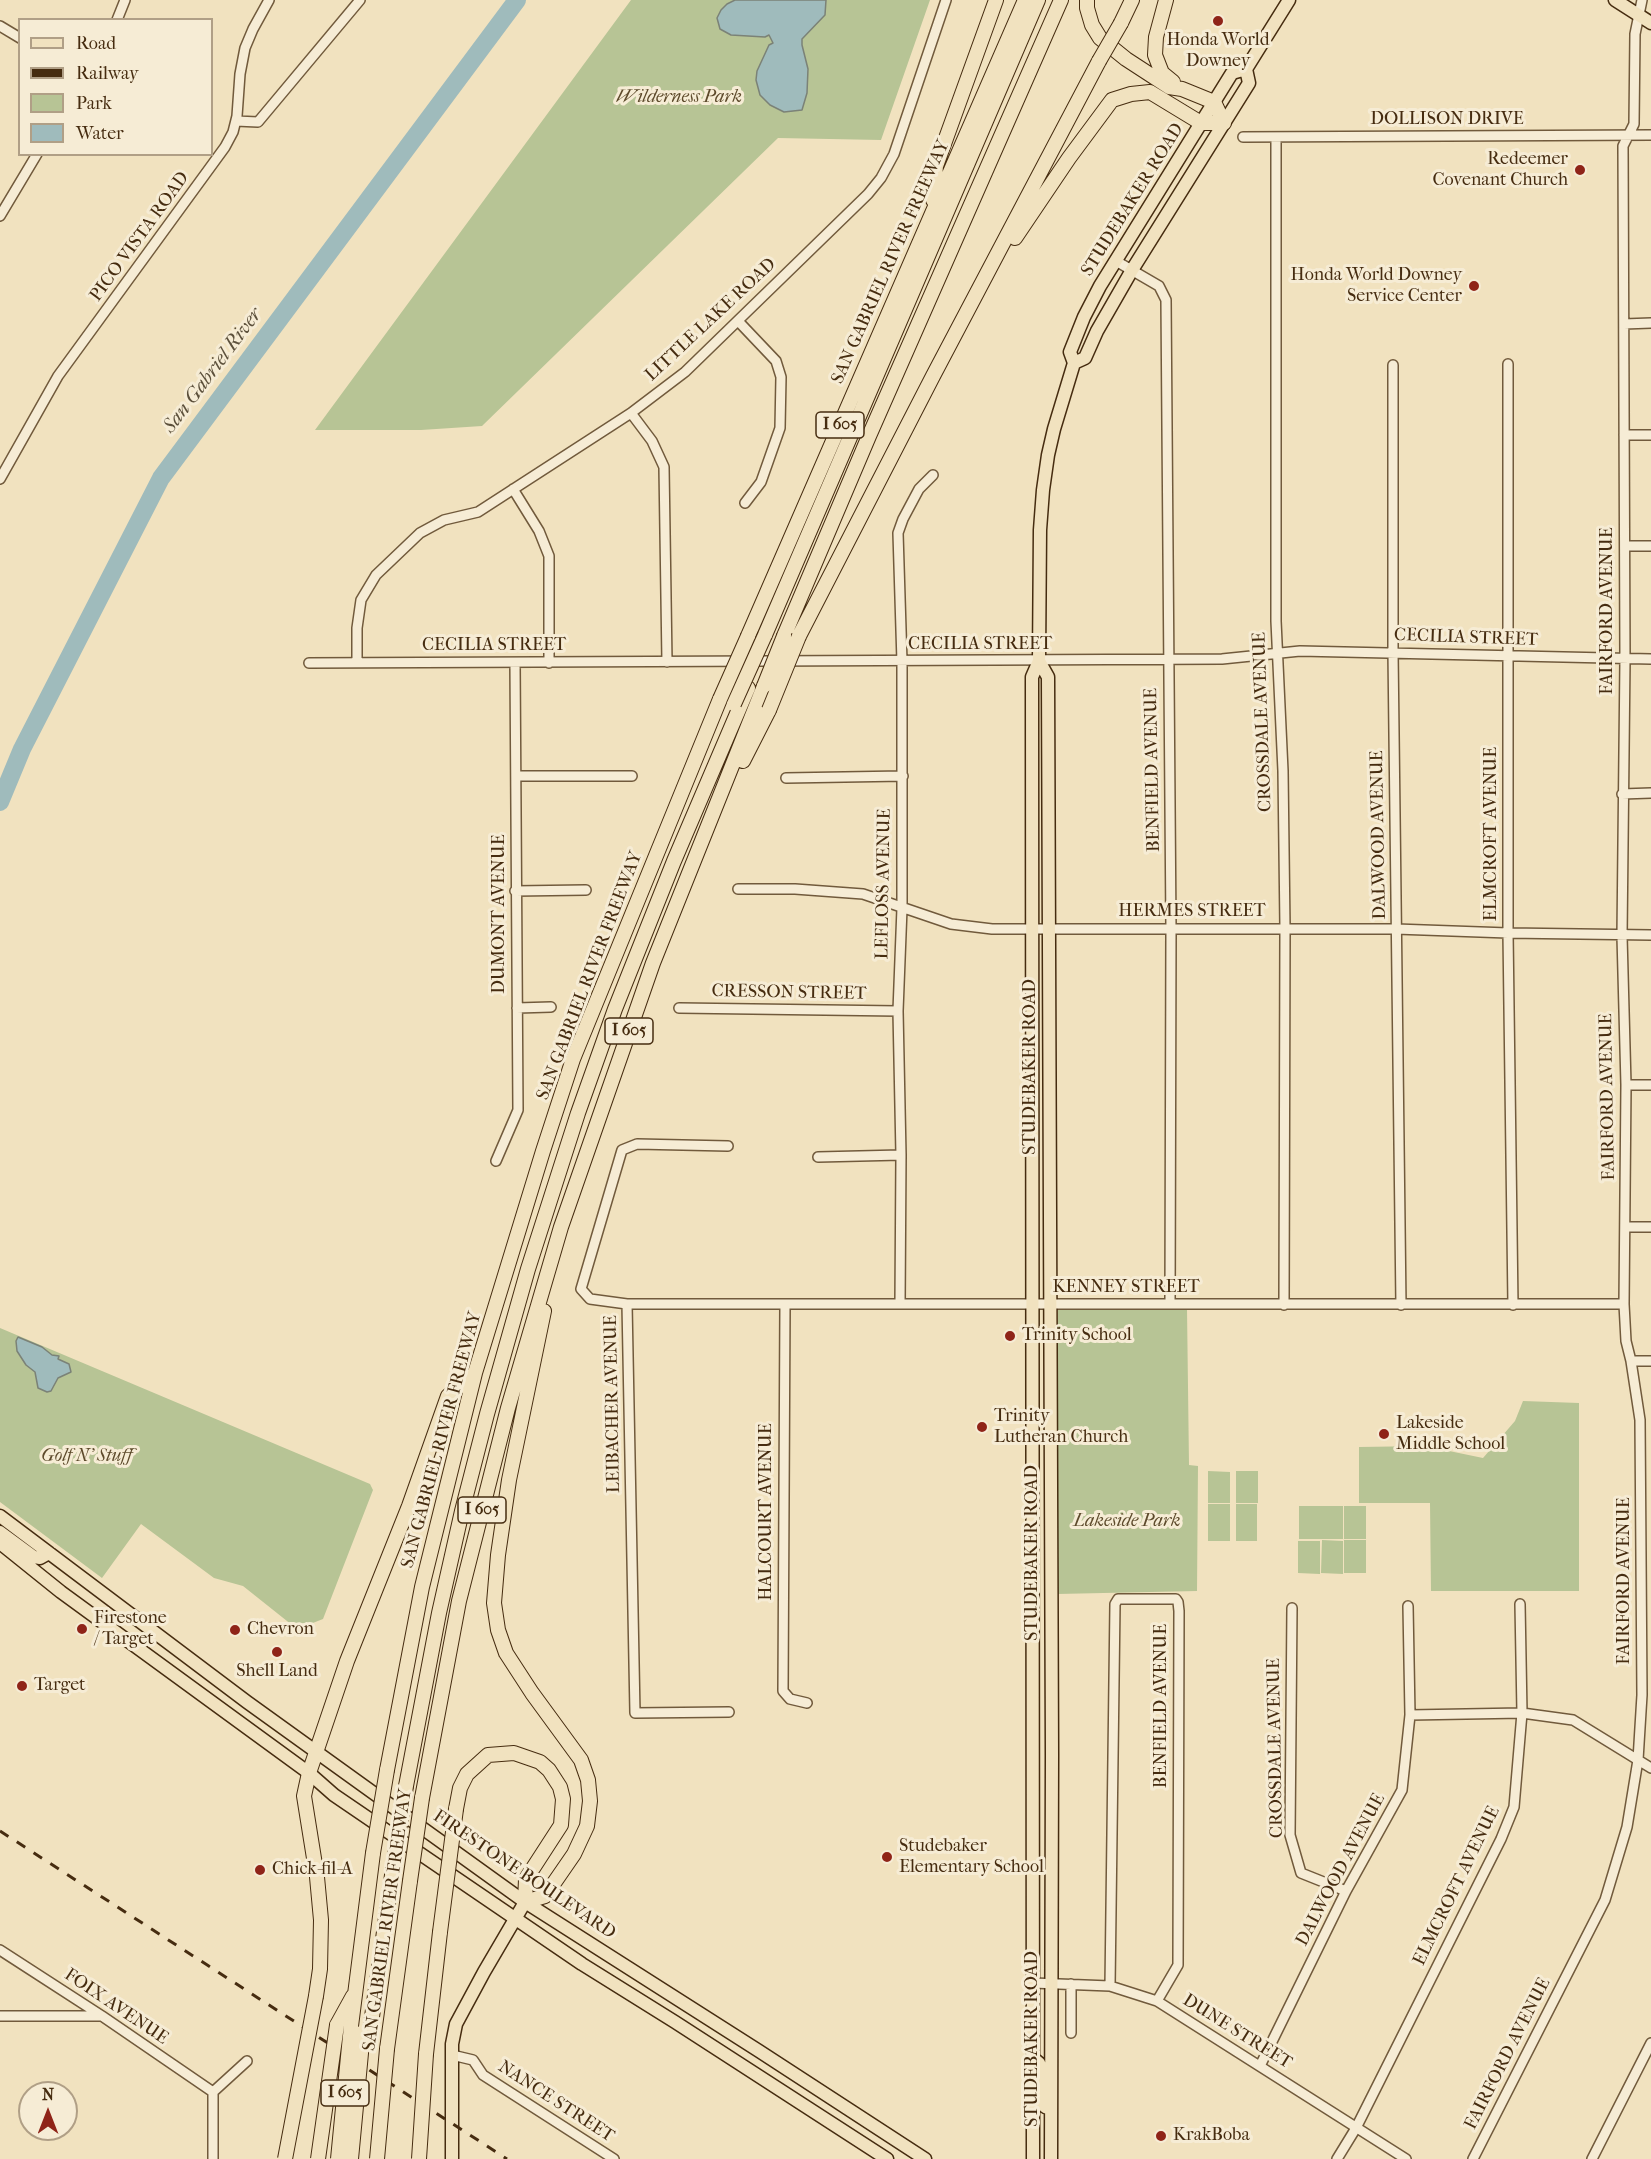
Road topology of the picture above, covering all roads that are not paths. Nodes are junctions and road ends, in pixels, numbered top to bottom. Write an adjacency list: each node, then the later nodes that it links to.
1 (125, 0): 16 (street)
2 (269, 0): 23 (street, PICO VISTA ROAD)
3 (360, 0): 23 (street)
4 (946, 0): 36 (street, LITTLE LAKE ROAD)
5 (996, 0): 31 (highway)
6 (1025, 0): 31 (highway, SAN GABRIEL RIVER FREEWAY / I 605)
7 (1038, 0): 51 (highway)
8 (1061, 0): 51 (highway, SAN GABRIEL RIVER FREEWAY / I 605)
9 (1087, 0): 21 (highway)
10 (1132, 0): 35 (highway, bridge)
11 (1166, 0): 21 (highway)
12 (1289, 0): 20 (main road, STUDEBAKER ROAD)
13 (1615, 0): 15 (main road)
14 (1642, 0): 15 (street, FAIRFORD AVENUE)
15 (1638, 15): 17 (main road); 26 (street, FAIRFORD AVENUE)
16 (118, 18)
17 (1651, 23)
18 (0, 26): 19 (street)
19 (18, 37)
20 (1246, 69): 22 (main road, STUDEBAKER ROAD); 25 (main road, STUDEBAKER ROAD)
21 (1182, 88): 22 (highway)
22 (1214, 102): 24 (main road, STUDEBAKER ROAD); 25 (highway)
23 (236, 121): 46 (street, PICO VISTA ROAD)
24 (1201, 123): 25 (highway); 33 (main road, STUDEBAKER ROAD); 35 (highway)
25 (1224, 123): 34 (main road, STUDEBAKER ROAD)
26 (1628, 135): 27 (street, DOLLISON DRIVE); 29 (street, DOLLISON DRIVE); 38 (street, FAIRFORD AVENUE)
27 (1651, 135)
28 (1243, 137): 29 (street, DOLLISON DRIVE)
29 (1276, 138): 53 (street, CROSSDALE AVENUE)
30 (36, 156): 32 (street)
31 (931, 214): 109 (highway, SAN GABRIEL RIVER FREEWAY / I 605, bridge)
32 (0, 216)
33 (1116, 261): 34 (street, BENFIELD AVENUE); 39 (main road, STUDEBAKER ROAD)
34 (1132, 270): 39 (main road, STUDEBAKER ROAD); 55 (street, BENFIELD AVENUE)
35 (977, 294): 71 (highway, bridge)
36 (738, 321): 42 (street, LITTLE LAKE ROAD); 48 (street)
37 (1651, 323): 38 (street)
38 (1624, 324): 43 (street, FAIRFORD AVENUE)
39 (1074, 363): 58 (main road, STUDEBAKER ROAD)
40 (1508, 364): 54 (street, ELMCROFT AVENUE)
41 (1393, 365): 52 (street, DALWOOD AVENUE)
42 (631, 412): 47 (street, LITTLE LAKE ROAD); 59 (street)
43 (1624, 435): 44 (street); 49 (street, FAIRFORD AVENUE)
44 (1651, 435)
45 (933, 475): 60 (street, LEFLOSS AVENUE)
46 (0, 479)
47 (513, 489): 62 (street, LITTLE LAKE ROAD); 64 (street)
48 (745, 503)
49 (1625, 546): 50 (street); 56 (street, FAIRFORD AVENUE)
50 (1651, 546)
51 (773, 635): 71 (highway, SAN GABRIEL RIVER FREEWAY / I 605, bridge); 126 (highway); 126 (highway, bridge)
52 (1393, 652): 53 (street, CECILIA STREET); 54 (street, CECILIA STREET); 80 (street, DALWOOD AVENUE)
53 (1279, 653): 55 (street, CECILIA STREET); 76 (street, CROSSDALE AVENUE)
54 (1508, 656): 56 (street, CECILIA STREET); 81 (street, ELMCROFT AVENUE)
55 (1168, 659): 58 (street, CECILIA STREET); 79 (street, BENFIELD AVENUE)
56 (1625, 659): 57 (street, CECILIA STREET); 70 (street, FAIRFORD AVENUE)
57 (1651, 659)
58 (1039, 661): 60 (street, CECILIA STREET); 77 (main road, STUDEBAKER ROAD); 78 (main road, STUDEBAKER ROAD)
59 (667, 662): 60 (street, CECILIA STREET); 64 (street, CECILIA STREET)
60 (902, 662): 67 (street, LEFLOSS AVENUE)
61 (309, 663): 62 (street, CECILIA STREET)
62 (357, 663): 63 (street, CECILIA STREET)
63 (515, 663): 64 (street, CECILIA STREET); 65 (street, DUMONT AVENUE)
64 (549, 663)
65 (516, 776): 66 (street); 74 (street, DUMONT AVENUE)
66 (632, 776)
67 (903, 776): 68 (street); 75 (street, LEFLOSS AVENUE)
68 (786, 778)
69 (1651, 793): 70 (street)
70 (1622, 794): 83 (street, FAIRFORD AVENUE)
71 (704, 838): 94 (highway, SAN GABRIEL RIVER FREEWAY / I 605)
72 (738, 889): 75 (street, HERMES STREET)
73 (586, 890): 74 (street)
74 (515, 891): 85 (street, DUMONT AVENUE)
75 (902, 908): 77 (street, HERMES STREET); 87 (street, LEFLOSS AVENUE)
76 (1285, 928): 79 (street, HERMES STREET); 80 (street, HERMES STREET); 104 (street, CROSSDALE AVENUE)
77 (1033, 929): 78 (street, HERMES STREET); 101 (main road, STUDEBAKER ROAD)
78 (1049, 929): 79 (street, HERMES STREET); 102 (main road, STUDEBAKER ROAD)
79 (1171, 929): 103 (street, BENFIELD AVENUE)
80 (1396, 929): 81 (street, HERMES STREET); 105 (street, DALWOOD AVENUE)
81 (1508, 933): 83 (street, HERMES STREET); 106 (street, ELMCROFT AVENUE)
82 (1651, 935): 83 (street, HERMES STREET)
83 (1622, 936): 89 (street, FAIRFORD AVENUE)
84 (551, 1007): 85 (street)
85 (517, 1008): 93 (street, DUMONT AVENUE)
86 (680, 1008): 87 (street, CRESSON STREET)
87 (898, 1011): 91 (street, LEFLOSS AVENUE)
88 (1651, 1085): 89 (street)
89 (1626, 1086): 95 (street, FAIRFORD AVENUE)
90 (728, 1146): 98 (street, LEIBACHER AVENUE)
91 (901, 1155): 92 (street); 100 (street, LEFLOSS AVENUE)
92 (818, 1156)
93 (496, 1161)
94 (561, 1227): 128 (highway); 164 (highway, SAN GABRIEL RIVER FREEWAY / I 605, bridge)
95 (1626, 1227): 96 (street); 97 (street, FAIRFORD AVENUE)
96 (1651, 1227)
97 (1624, 1304): 106 (street, KENNEY STREET); 107 (street, FAIRFORD AVENUE)
98 (627, 1305): 99 (street, KENNEY STREET); 119 (street, LEIBACHER AVENUE)
99 (785, 1305): 100 (street, KENNEY STREET); 118 (street, HALCOURT AVENUE)
100 (900, 1305): 101 (street, KENNEY STREET)
101 (1034, 1305): 102 (street, KENNEY STREET); 131 (main road, STUDEBAKER ROAD)
102 (1050, 1305): 103 (street, KENNEY STREET); 132 (main road, STUDEBAKER ROAD)
103 (1170, 1305): 104 (street, KENNEY STREET)
104 (1284, 1305): 105 (street, KENNEY STREET)
105 (1401, 1305): 106 (street, KENNEY STREET)
106 (1513, 1305)
107 (1631, 1361): 108 (street); 110 (street, FAIRFORD AVENUE)
108 (1651, 1361)
109 (475, 1373): 122 (highway); 135 (highway, SAN GABRIEL RIVER FREEWAY / I 605, bridge)
110 (1646, 1488): 123 (street, FAIRFORD AVENUE)
111 (0, 1516): 114 (main road, FIRESTONE BOULEVARD)
112 (0, 1532): 114 (main road)
113 (0, 1543): 125 (main road)
114 (49, 1553): 122 (main road, FIRESTONE BOULEVARD)
115 (1520, 1604): 120 (street, ELMCROFT AVENUE)
116 (1408, 1606): 121 (street, DALWOOD AVENUE)
117 (1292, 1608): 127 (street, CROSSDALE AVENUE)
118 (807, 1703)
119 (729, 1712)
120 (1522, 1713): 121 (street); 123 (street); 154 (street, ELMCROFT AVENUE)
121 (1410, 1715): 127 (street, DALWOOD AVENUE)
122 (315, 1750): 125 (highway); 128 (main road, FIRESTONE BOULEVARD)
123 (1638, 1760): 124 (street); 173 (street, FAIRFORD AVENUE)
124 (1651, 1768)
125 (309, 1773): 129 (main road); 159 (highway, bridge)
126 (403, 1783): 140 (highway)
127 (1346, 1891): 148 (street, DALWOOD AVENUE)
128 (525, 1902): 129 (main road); 143 (main road, FIRESTONE BOULEVARD); 165 (highway, bridge)
129 (513, 1919): 144 (main road); 149 (main road)
130 (0, 1950): 139 (street, FOIX AVENUE)
131 (1034, 1983): 132 (street, DUNE STREET); 137 (main road, STUDEBAKER ROAD)
132 (1050, 1983): 133 (street, DUNE STREET); 147 (main road, STUDEBAKER ROAD)
133 (1071, 1984): 134 (street, DUNE STREET); 141 (street)
134 (1110, 1986): 136 (street, DUNE STREET); 136 (street, BENFIELD AVENUE)
135 (356, 1989): 140 (highway, SAN GABRIEL RIVER FREEWAY / I 605); 160 (highway, bridge)
136 (1157, 2001): 148 (street, DUNE STREET)
137 (1033, 2013): 145 (main road, STUDEBAKER ROAD); 147 (main road)
138 (0, 2016): 139 (street)
139 (102, 2016): 150 (street, FOIX AVENUE)
140 (361, 2032): 161 (highway, SAN GABRIEL RIVER FREEWAY / I 605, bridge); 162 (highway, bridge); 163 (highway)
141 (1071, 2033)
142 (1651, 2043): 174 (street)
143 (759, 2051): 149 (main road); 151 (main road, FIRESTONE BOULEVARD)
144 (452, 2055): 166 (main road); 167 (street, NANCE STREET)
145 (1033, 2058): 152 (main road); 157 (main road, STUDEBAKER ROAD)
146 (247, 2061): 150 (street)
147 (1051, 2064): 152 (main road, STUDEBAKER ROAD)
148 (1260, 2066): 154 (street, DUNE STREET)
149 (747, 2068): 153 (main road)
150 (213, 2092): 158 (street)
151 (847, 2108): 153 (main road); 155 (main road, FIRESTONE BOULEVARD)
152 (1051, 2109): 170 (main road, STUDEBAKER ROAD)
153 (835, 2126): 156 (main road)
154 (1356, 2128): 171 (street, ELMCROFT AVENUE); 172 (street, DUNE STREET)
155 (885, 2133): 156 (main road); 169 (main road, FIRESTONE BOULEVARD)
156 (873, 2150): 168 (main road)
157 (1032, 2158)
158 (213, 2159)
159 (285, 2159)
160 (318, 2159)
161 (338, 2159)
162 (351, 2159)
163 (358, 2159)
164 (377, 2159)
165 (419, 2159)
166 (452, 2159)
167 (614, 2159)
168 (887, 2159)
169 (925, 2159)
170 (1051, 2159)
171 (1337, 2159)
172 (1406, 2159)
173 (1473, 2159)
174 (1592, 2159)

